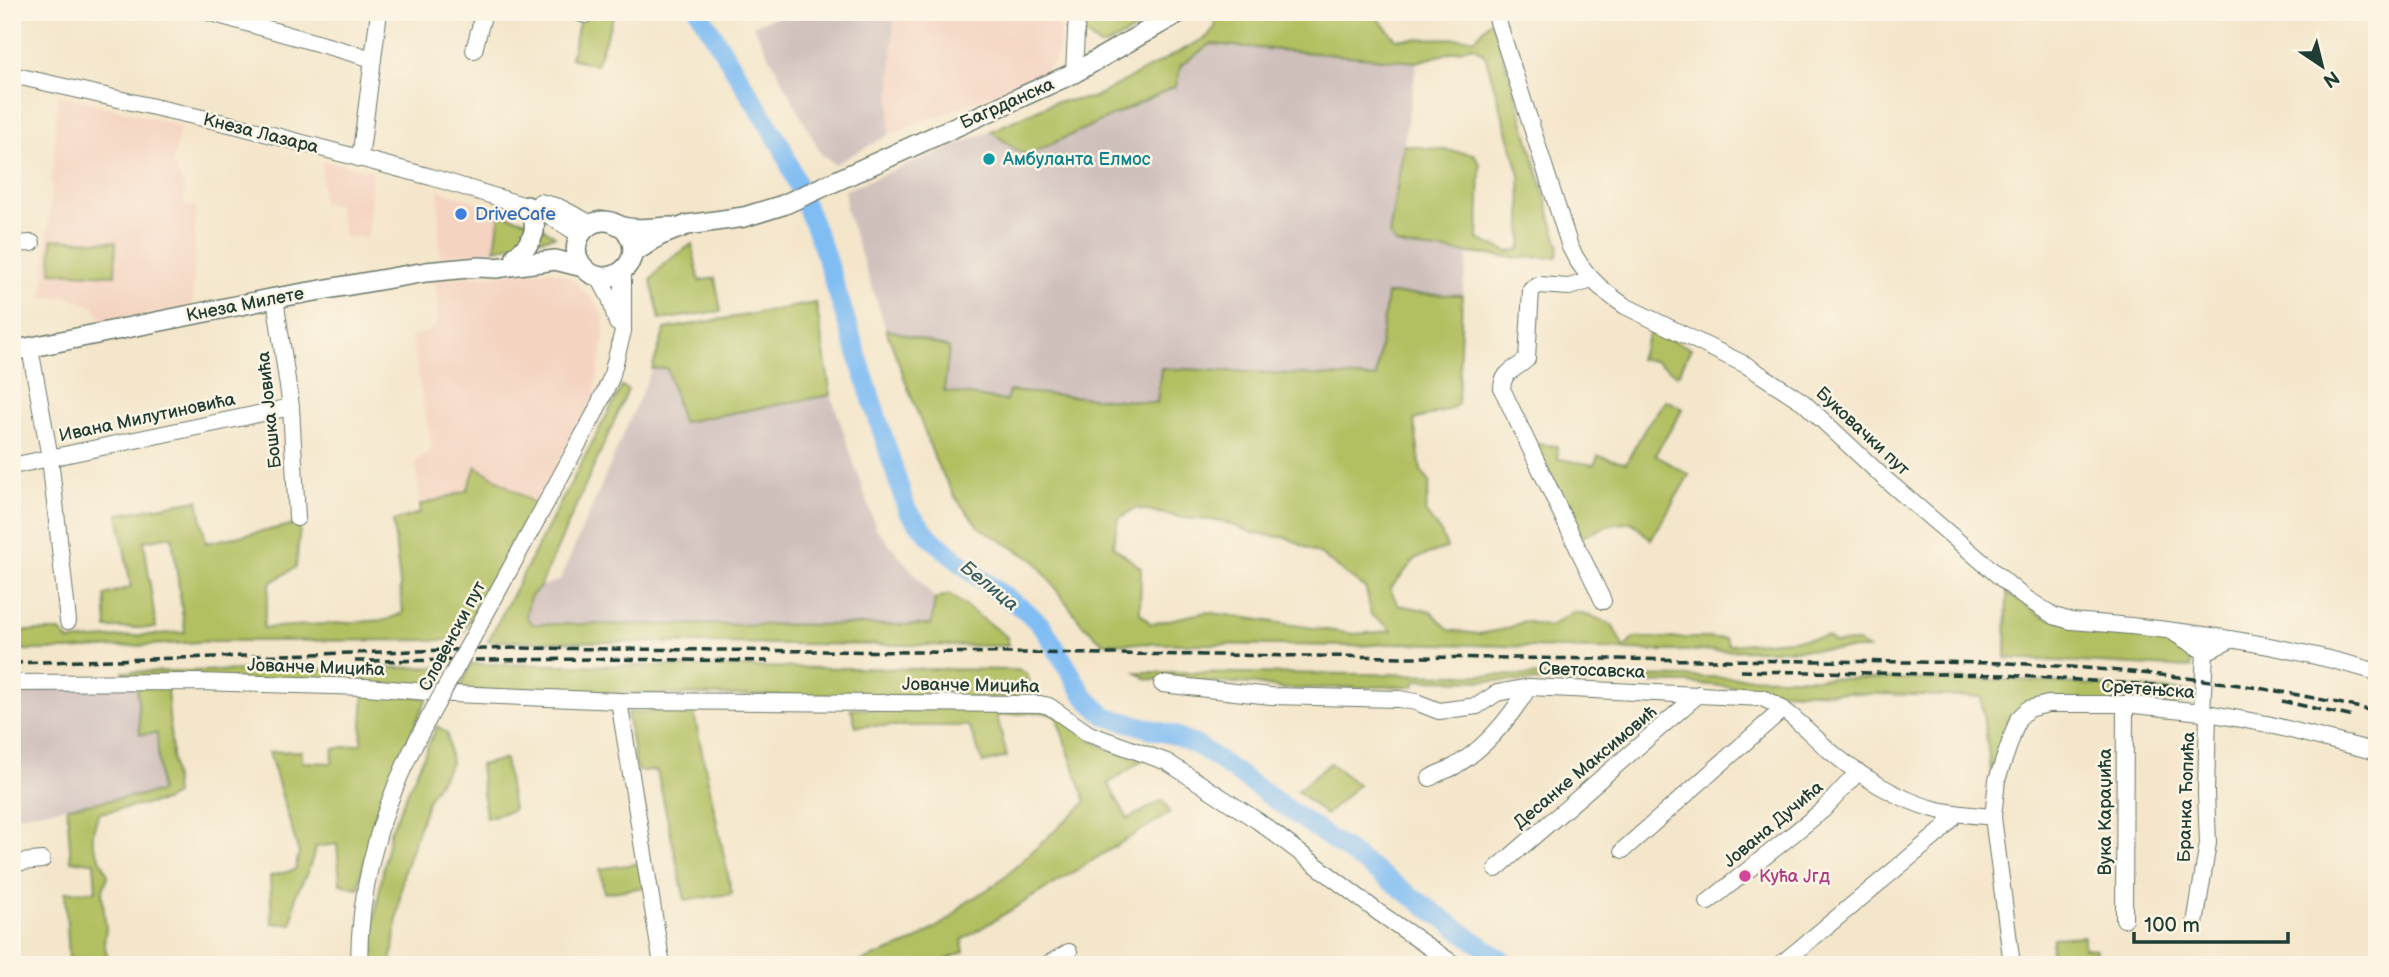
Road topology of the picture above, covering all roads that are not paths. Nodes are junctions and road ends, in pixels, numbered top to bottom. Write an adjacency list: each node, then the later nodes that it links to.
1 (208, 12): 8 (street)
2 (379, 12): 8 (street)
3 (484, 12): 7 (street)
4 (1077, 12): 9 (street)
5 (1180, 12): 9 (main road, Багрданска)
6 (1495, 12): 24 (street, Буковачки пут)
7 (474, 50)
8 (373, 59): 11 (street)
9 (1074, 73): 14 (main road, Багрданска)
10 (12, 75): 11 (street, Кнеза Лазара)
11 (360, 159): 12 (street, Кнеза Лазара)
12 (508, 199): 13 (street, Кнеза Лазара); 16 (street, Кнеза Лазара)
13 (527, 206): 16 (street, Кнеза Лазара); 20 (main road)
14 (687, 225): 15 (main road); 19 (main road)
15 (623, 227): 16 (main road); 19 (main road)
16 (584, 232): 20 (main road, Кнеза Милете); 23 (main road)
17 (32, 243): 18 (street)
18 (12, 244)
19 (633, 253): 22 (main road)
20 (516, 256): 21 (main road, Кнеза Милете)
21 (479, 267): 23 (main road, Кнеза Милете); 25 (main road, Кнеза Милете)
22 (623, 271): 23 (main road); 26 (street, Словенски пут)
23 (591, 272): 26 (street)
24 (1592, 280): 32 (street); 34 (street, Буковачки пут)
25 (275, 298): 27 (main road, Кнеза Милете); 28 (street, Бошка Јовића)
26 (620, 339): 59 (street, Словенски пут, bridge)
27 (21, 349): 29 (street)
28 (291, 407): 29 (street, Ивана Милутиновића); 31 (street, Бошка Јовића)
29 (50, 458): 30 (street, Ивана Милутиновића); 33 (street)
30 (12, 466)
31 (297, 518)
32 (1603, 601)
33 (68, 621)
34 (2173, 631): 35 (street, Буковачки пут); 36 (street)
35 (2235, 639): 36 (street); 37 (street, Буковачки пут)
36 (2205, 652): 45 (street, Бранка Ћопића)
37 (2377, 672)
38 (12, 683): 42 (street, Јованче Мицића)
39 (1162, 684): 40 (street, Светосавска)
40 (1528, 687): 41 (street, Светосавска); 48 (street)
41 (1699, 694): 44 (street, Светосавска); 54 (street, Десанке Максимовић)
42 (619, 701): 60 (street); 62 (street, Јованче Мицића)
43 (2125, 705): 45 (street, Сретењска); 50 (street, Сретењска); 56 (street, Вука Караџића)
44 (1783, 709): 47 (street, Светосавска); 51 (street)
45 (2205, 713): 46 (street, Сретењска); 57 (street, Бранка Ћопића)
46 (2377, 752)
47 (1858, 772): 49 (street, Светосавска); 55 (street, Јована Дучића)
48 (1430, 778)
49 (1956, 814): 50 (street, Светосавска); 63 (street)
50 (1993, 817): 64 (street, Сретењска)
51 (1623, 850)
52 (42, 860): 53 (street)
53 (12, 863)
54 (1496, 869)
55 (1708, 902)
56 (2124, 919)
57 (2195, 923)
58 (1069, 952): 61 (street)
59 (359, 965)
60 (662, 965)
61 (1046, 965)
62 (1455, 965)
63 (1780, 965)
64 (2012, 965)

